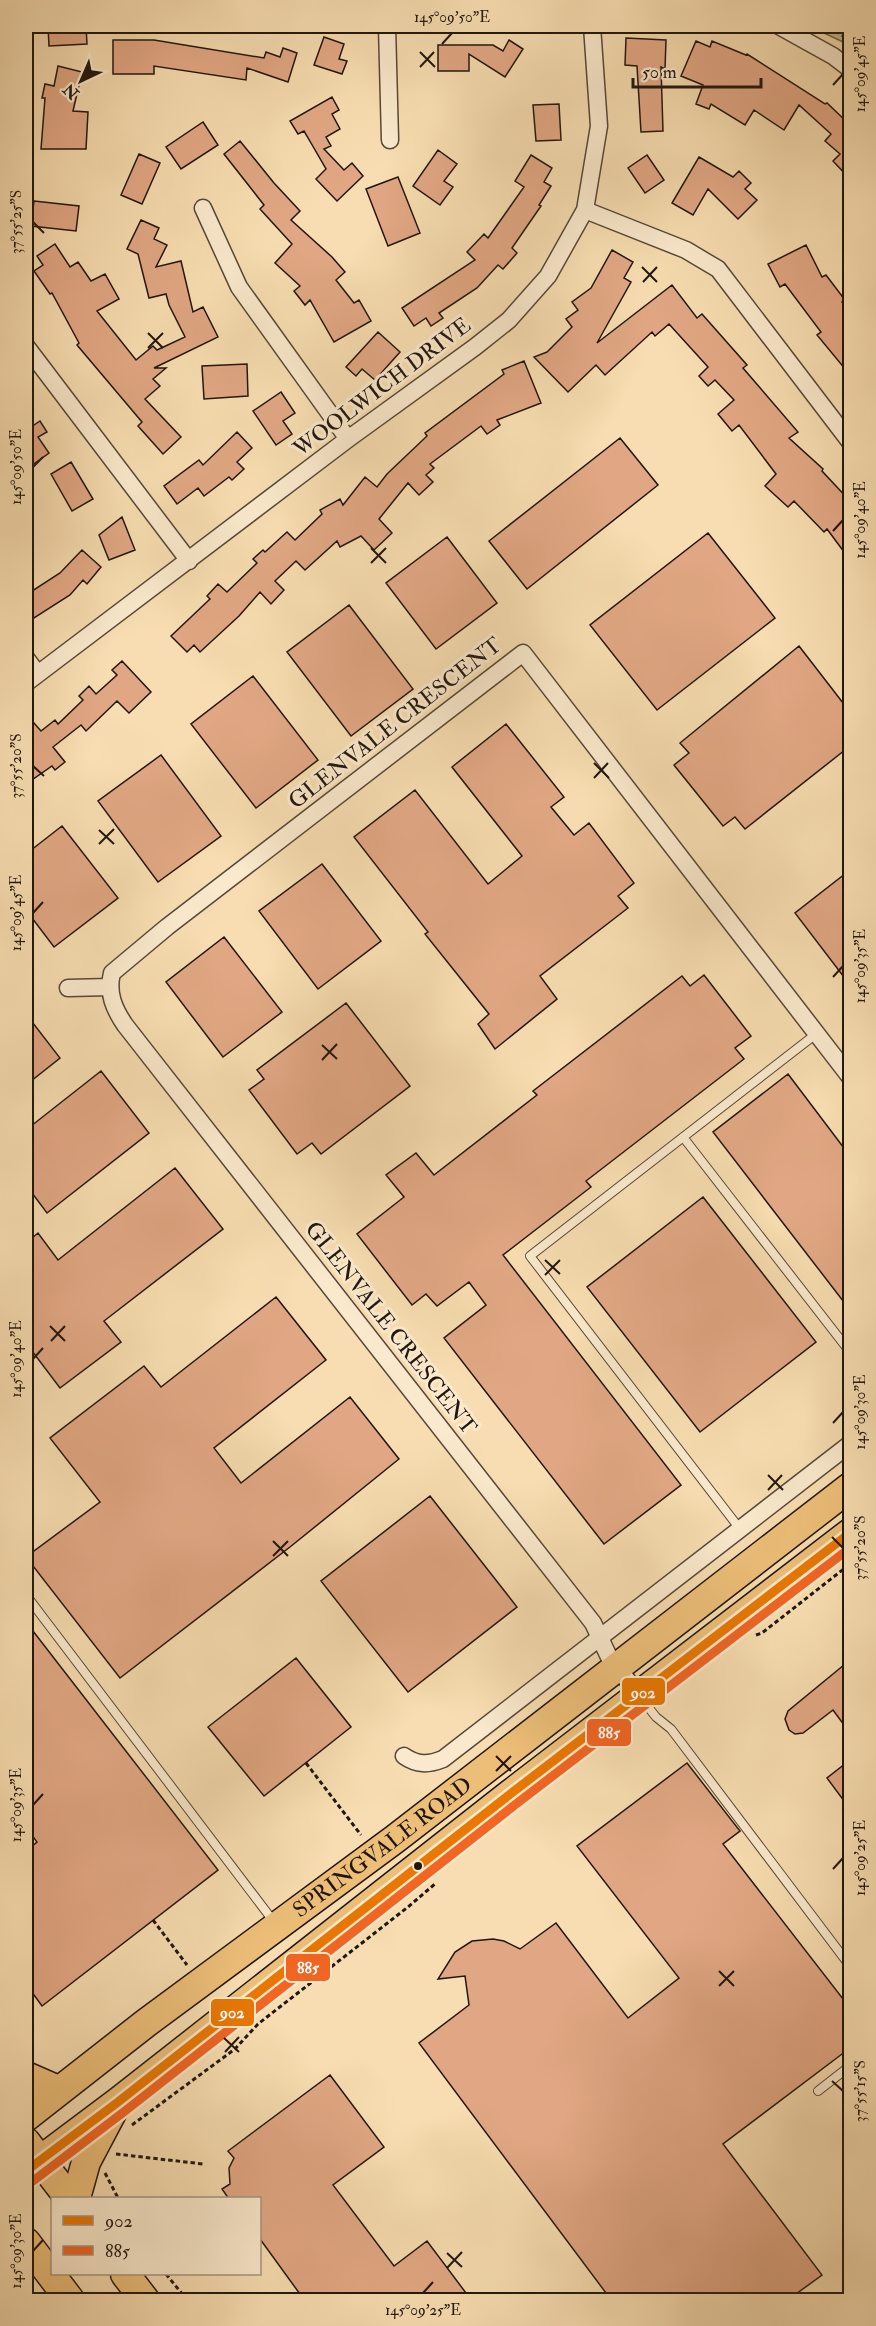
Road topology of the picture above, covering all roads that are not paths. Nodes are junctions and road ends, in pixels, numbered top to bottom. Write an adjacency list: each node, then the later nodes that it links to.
1 (387, 26): 5 (street)
2 (592, 26): 7 (street, WOOLWICH DRIVE)
3 (779, 26): 4 (street)
4 (850, 69)
5 (390, 140)
6 (203, 208): 9 (street)
7 (585, 210): 9 (street, WOOLWICH DRIVE); 10 (street)
8 (26, 346): 11 (street)
9 (348, 440): 11 (street, WOOLWICH DRIVE)
10 (850, 442)
11 (189, 561): 13 (street, WOOLWICH DRIVE)
12 (26, 658): 13 (street)
13 (31, 678)
14 (110, 987): 15 (street); 16 (street, GLENVALE CRESCENT); 25 (street, GLENVALE CRESCENT)
15 (68, 988)
16 (816, 1034): 17 (street, GLENVALE CRESCENT); 18 (lane)
17 (850, 1077)
18 (683, 1137): 19 (lane); 22 (lane)
19 (850, 1352)
20 (850, 1444): 22 (street, SPRINGVALE ROAD)
21 (850, 1487): 26 (highway, SPRINGVALE ROAD)
22 (740, 1529): 25 (street, SPRINGVALE ROAD)
23 (850, 1533): 27 (highway, SPRINGVALE ROAD)
24 (26, 1594): 29 (lane)
25 (598, 1637): 26 (street, GLENVALE CRESCENT); 28 (street, SPRINGVALE ROAD)
26 (617, 1667): 27 (street, GLENVALE CRESCENT); 29 (highway, SPRINGVALE ROAD)
27 (639, 1695): 30 (lane); 35 (highway, SPRINGVALE ROAD)
28 (404, 1756)
29 (278, 1927): 33 (highway, SPRINGVALE ROAD)
30 (850, 1966)
31 (850, 2066): 34 (lane)
32 (26, 2076): 33 (highway)
33 (58, 2090): 36 (highway, SPRINGVALE ROAD)
34 (818, 2091)
35 (123, 2115): 37 (highway, SPRINGVALE ROAD); 39 (highway)
36 (26, 2116)
37 (30, 2158): 38 (highway)
38 (67, 2197)
39 (77, 2197)
40 (26, 2242): 43 (highway)
41 (26, 2272): 45 (highway)
42 (51, 2275): 45 (highway)
43 (51, 2275)
44 (126, 2275): 46 (highway)
45 (67, 2296)
46 (145, 2301)

